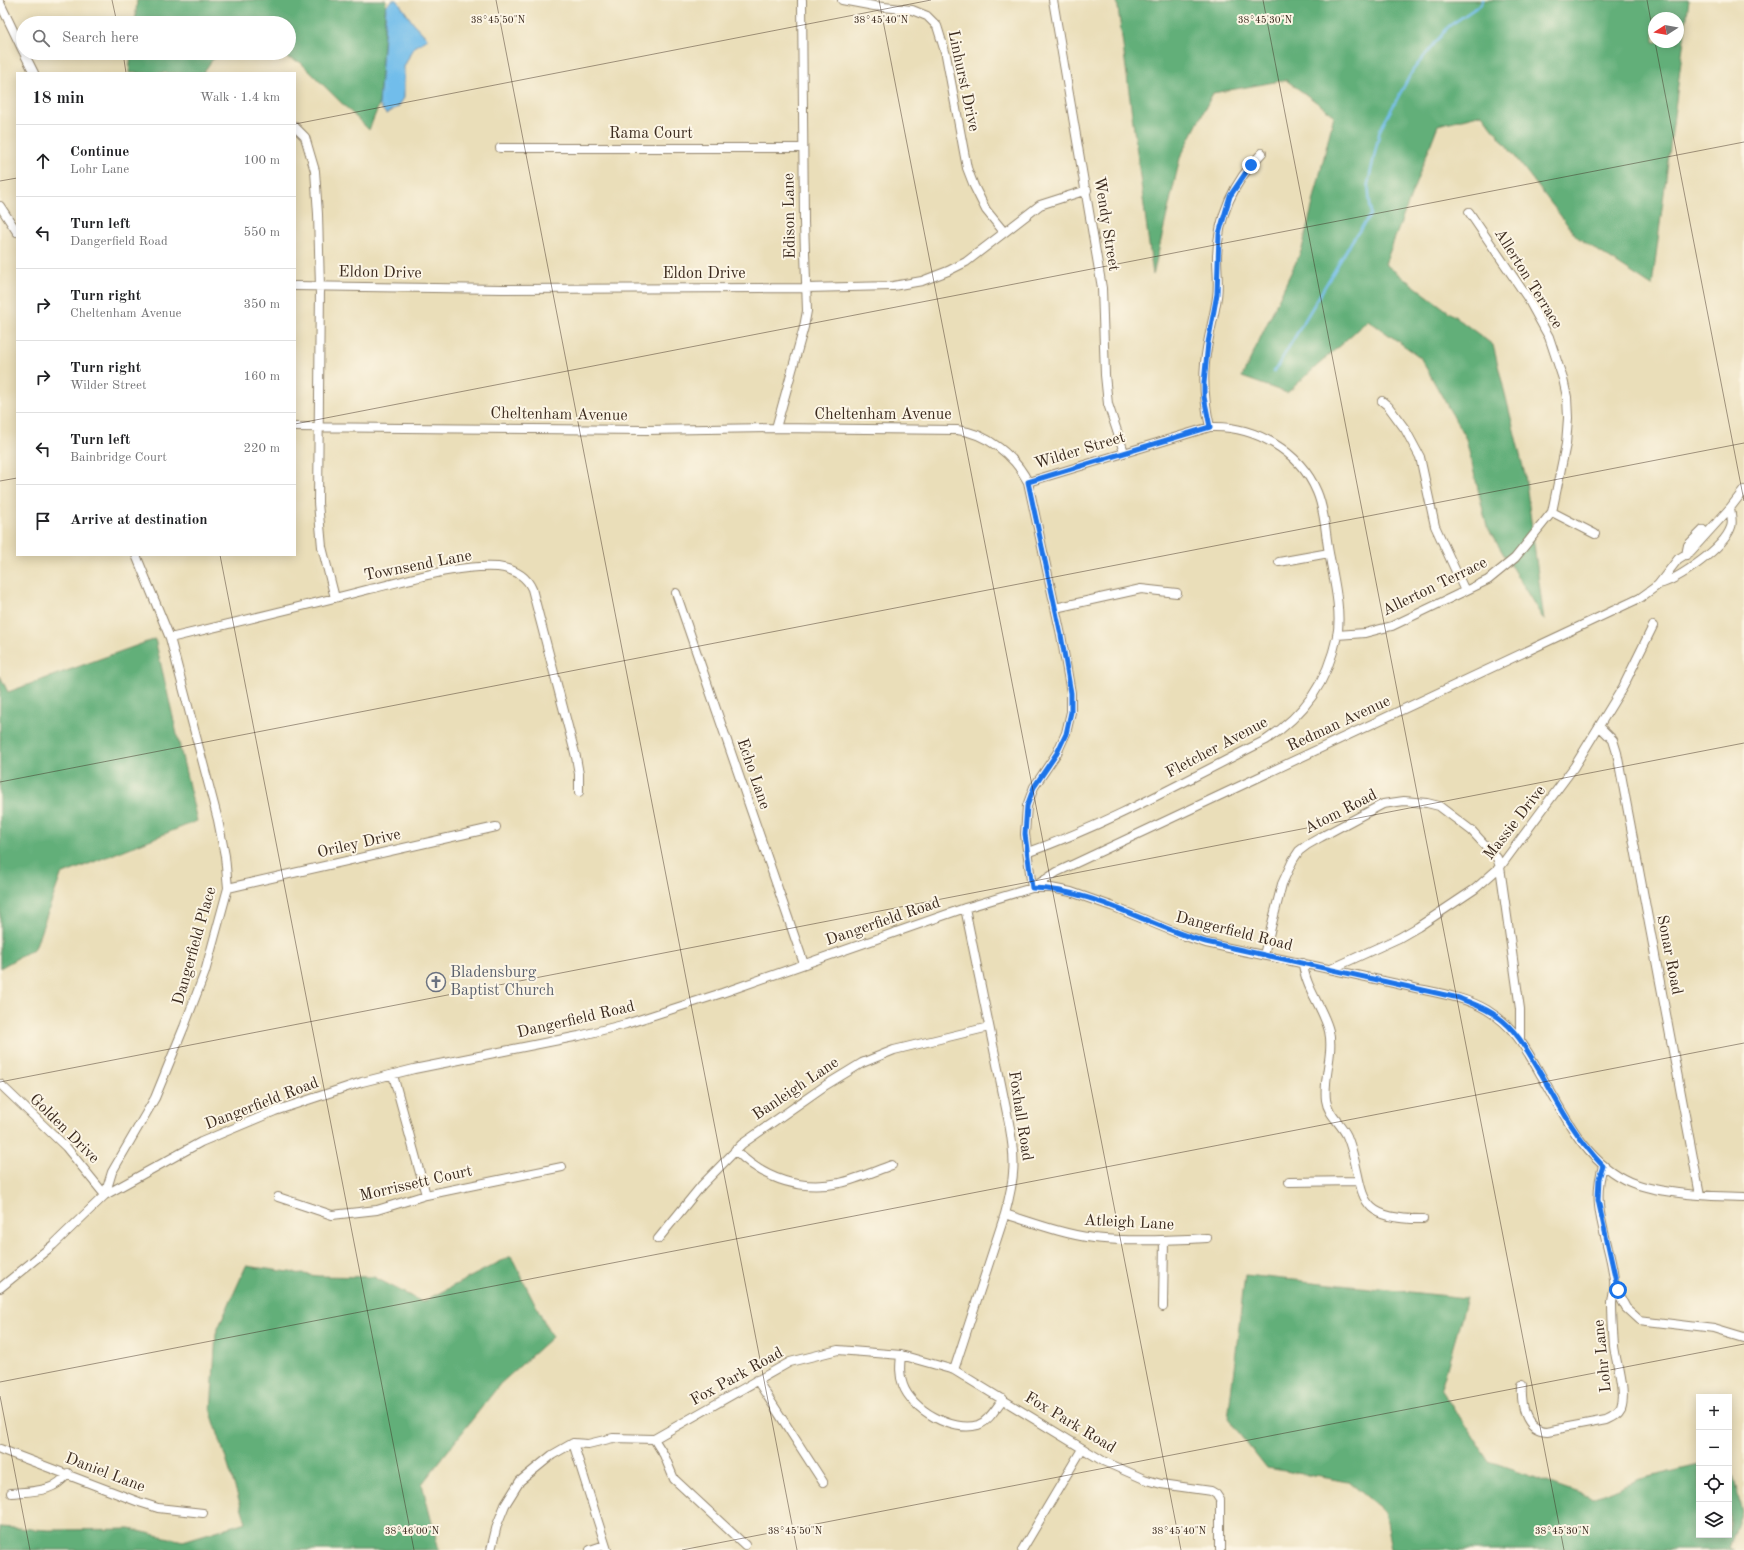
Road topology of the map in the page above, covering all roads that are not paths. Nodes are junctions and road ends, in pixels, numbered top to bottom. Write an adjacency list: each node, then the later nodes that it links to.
1 (802, 0): 10 (street, Edison Lane)
2 (842, 0): 16 (street, Linhurst Drive)
3 (1053, 0): 12 (street, Wendy Street)
4 (0, 3): 5 (street)
5 (16, 37)
6 (27, 60): 7 (street)
7 (33, 72)
8 (296, 128): 18 (street)
9 (500, 148): 10 (street, Rama Court)
10 (803, 148): 19 (street, Edison Lane)
11 (1262, 153): 23 (street)
12 (1087, 190): 16 (street, Eldon Drive); 25 (street, Wendy Street)
13 (0, 206): 15 (street)
14 (1468, 212): 29 (street, Allerton Terrace)
15 (16, 230)
16 (1004, 232): 19 (street, Eldon Drive)
17 (296, 286): 18 (street, Eldon Drive)
18 (320, 287): 19 (street, Eldon Drive); 22 (street)
19 (806, 288): 24 (street, Edison Lane)
20 (1382, 401): 35 (street)
21 (296, 427): 22 (street, Cheltenham Avenue)
22 (318, 427): 24 (street, Cheltenham Avenue); 38 (street)
23 (1210, 427): 25 (street, Wilder Street); 31 (street, Fletcher Avenue)
24 (776, 428): 26 (street, Cheltenham Avenue)
25 (1124, 452): 26 (street, Wilder Street)
26 (1028, 482): 39 (street, Cheltenham Avenue)
27 (1744, 490): 28 (street)
28 (1730, 508): 34 (street); 34 (street)
29 (1552, 512): 30 (street); 35 (street, Allerton Terrace)
30 (1594, 534)
31 (1329, 553): 33 (street); 41 (street, Fletcher Avenue)
32 (136, 556): 42 (street, Dangerfield Place)
33 (1279, 562)
34 (1658, 585): 49 (street, Redman Avenue)
35 (1465, 591): 41 (street, Allerton Terrace)
36 (676, 593): 53 (street, Echo Lane)
37 (1177, 593): 39 (street)
38 (335, 598): 42 (street, Townsend Lane); 44 (street, Townsend Lane)
39 (1056, 608): 46 (street, Cheltenham Avenue)
40 (1653, 626): 43 (street, Massie Drive)
41 (1337, 635): 46 (street, Fletcher Avenue)
42 (170, 638): 48 (street, Dangerfield Place)
43 (1599, 726): 47 (street, Massie Drive); 66 (street, Sonar Road)
44 (579, 792)
45 (496, 827): 48 (street, Oriley Drive)
46 (1029, 852): 49 (street, Cheltenham Avenue)
47 (1500, 867): 51 (street, Atom Road); 54 (street, Massie Drive); 56 (street, Atom Road)
48 (228, 888): 65 (street, Dangerfield Place)
49 (1032, 888): 50 (street, Dangerfield Road); 51 (street, Dangerfield Road)
50 (965, 908): 53 (street, Dangerfield Road); 55 (street, Foxhall Road)
51 (1264, 955): 52 (street, Dangerfield Road)
52 (1302, 963): 54 (street, Dangerfield Road); 63 (street)
53 (804, 964): 57 (street, Dangerfield Road)
54 (1331, 969): 56 (street, Dangerfield Road)
55 (989, 1027): 59 (street, Banleigh Lane); 70 (street, Foxhall Road)
56 (1520, 1038): 61 (street, Dangerfield Road)
57 (394, 1075): 65 (street, Dangerfield Road); 67 (street)
58 (0, 1084): 65 (street, Golden Drive)
59 (736, 1150): 60 (street); 73 (street, Banleigh Lane)
60 (892, 1165)
61 (1603, 1166): 66 (street, Dangerfield Road); 75 (street, Lohr Lane)
62 (562, 1167): 67 (street, Morrissett Court)
63 (1358, 1181): 64 (street); 71 (street)
64 (1289, 1182)
65 (105, 1195): 76 (street, Dangerfield Road)
66 (1700, 1195): 69 (street, Dangerfield Road)
67 (426, 1196): 68 (street, Morrissett Court)
68 (278, 1197)
69 (1744, 1197)
70 (1005, 1214): 74 (street, Atleigh Lane); 80 (street, Foxhall Road)
71 (1423, 1220)
72 (1207, 1238): 74 (street, Atleigh Lane)
73 (658, 1239)
74 (1164, 1240): 77 (street)
75 (1615, 1280): 78 (street); 82 (street, Lohr Lane)
76 (0, 1288)
77 (1162, 1307)
78 (1744, 1338)
79 (901, 1355): 80 (street, Fox Park Road); 81 (street, Fox Park Road); 83 (street)
80 (954, 1370): 83 (street, Fox Park Road)
81 (757, 1380): 84 (street, Fox Park Road); 89 (street)
82 (1522, 1385)
83 (1003, 1399): 87 (street, Fox Park Road)
84 (654, 1439): 85 (street); 92 (street)
85 (573, 1443): 93 (street); 94 (street)
86 (0, 1449): 88 (street, Daniel Lane)
87 (1082, 1449): 96 (street); 97 (street, Fox Park Road)
88 (68, 1474): 90 (street); 91 (street, Daniel Lane)
89 (823, 1482)
90 (11, 1493)
91 (203, 1513)
92 (745, 1545)
93 (606, 1547): 95 (street)
94 (491, 1550)
95 (590, 1550)
96 (1022, 1550)
97 (1220, 1550)

